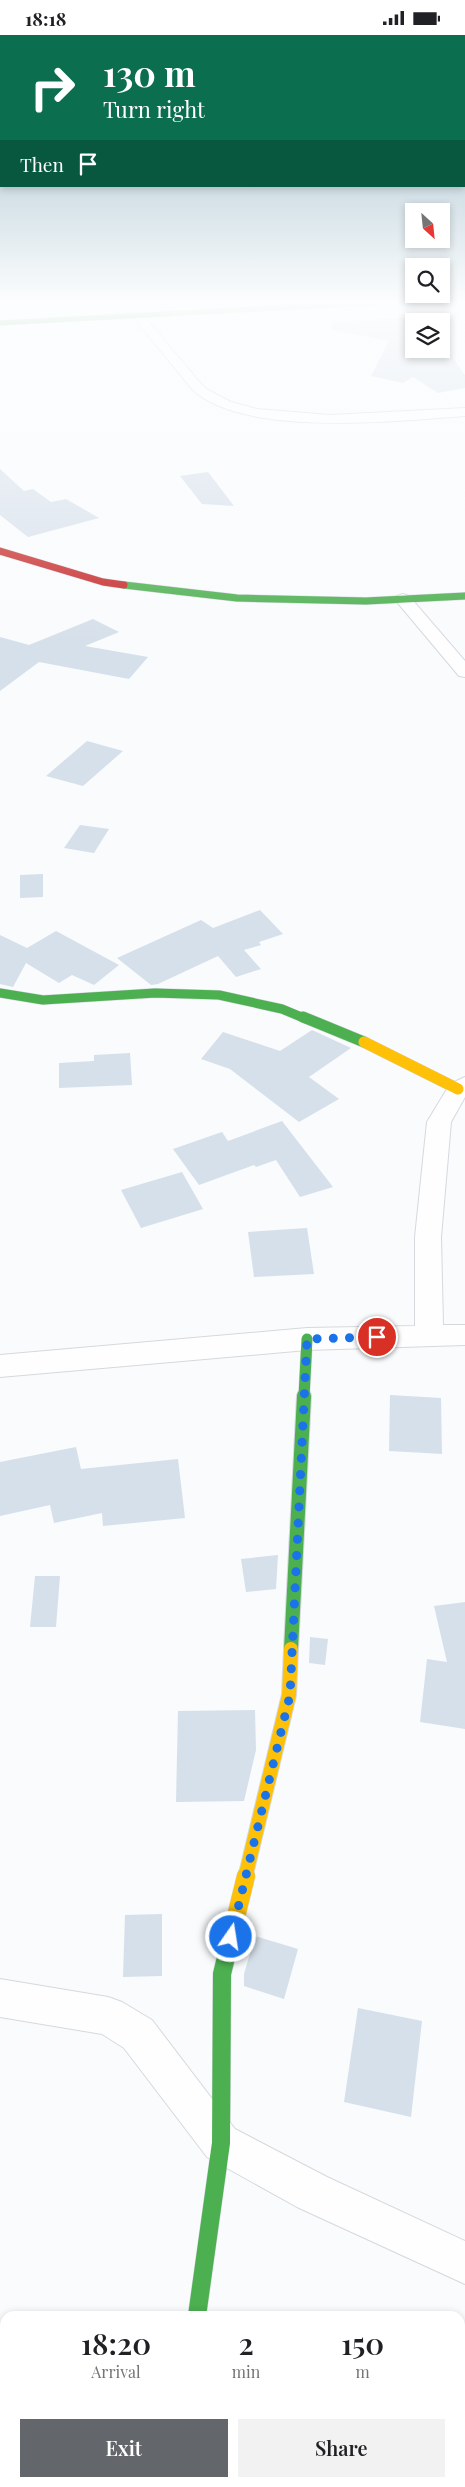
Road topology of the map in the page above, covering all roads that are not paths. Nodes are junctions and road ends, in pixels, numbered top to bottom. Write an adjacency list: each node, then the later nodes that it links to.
1 (280, 414): 2 (street)
2 (429, 414)
3 (0, 551): 5 (street)
4 (465, 596): 5 (street)
5 (403, 599): 6 (street)
6 (465, 672)
7 (0, 993): 8 (street)
8 (462, 1087): 10 (street)
9 (465, 1335): 10 (street)
10 (429, 1336): 11 (street)
11 (307, 1339): 12 (street); 14 (street)
12 (0, 1366)
13 (0, 1998): 14 (street)
14 (220, 2143): 15 (street); 16 (street)
15 (465, 2263)
16 (198, 2311)

